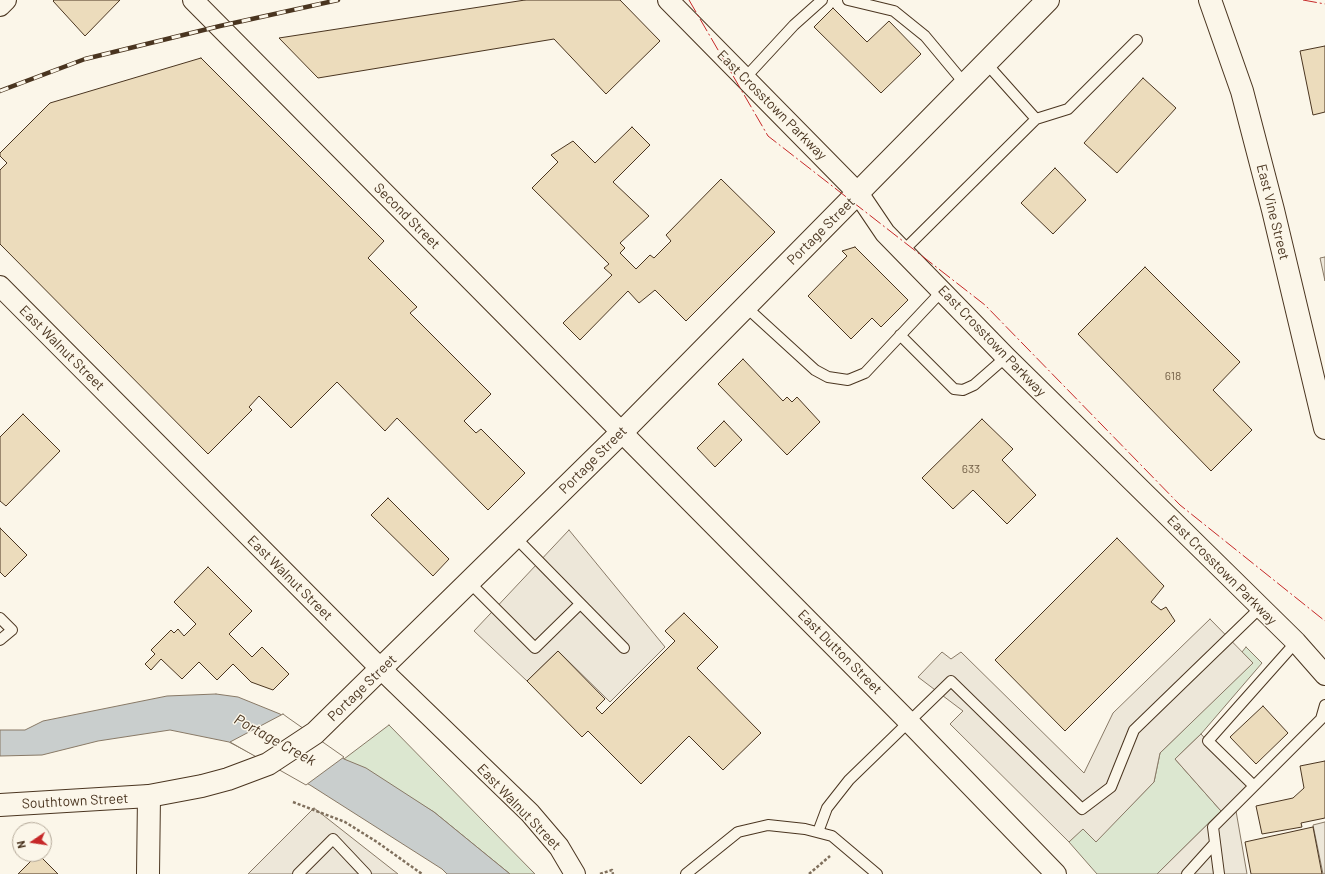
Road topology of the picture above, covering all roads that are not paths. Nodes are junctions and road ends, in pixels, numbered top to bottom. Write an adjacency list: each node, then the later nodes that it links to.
1 (6, 0): 8 (street)
2 (193, 0): 23 (street, Second Street)
3 (668, 0): 11 (street, East Crosstown Parkway)
4 (822, 0): 11 (lane)
5 (848, 0): 12 (lane)
6 (1048, 0): 10 (main road, Portage Street)
7 (1210, 0): 21 (main road, East Vine Street)
8 (0, 6)
9 (1137, 40): 13 (lane)
10 (986, 63): 12 (main road, Portage Street); 13 (lane)
11 (746, 78): 14 (street, East Crosstown Parkway)
12 (965, 84): 14 (main road, Portage Street)
13 (1036, 119): 15 (lane)
14 (858, 193): 15 (street, East Crosstown Parkway); 18 (main road, Portage Street)
15 (903, 251): 17 (street, East Crosstown Parkway)
16 (0, 286): 32 (street, East Walnut Street)
17 (942, 290): 19 (lane); 20 (street, East Crosstown Parkway)
18 (746, 307): 19 (lane); 23 (main road, Portage Street)
19 (900, 335): 20 (lane)
20 (1006, 357): 27 (street, East Crosstown Parkway)
21 (1322, 403): 22 (main road, East Vine Street)
22 (1325, 428)
23 (622, 432): 24 (main road, Portage Street); 35 (street, East Dutton Street)
24 (515, 537): 25 (main road, Portage Street); 26 (lane)
25 (470, 583): 26 (lane); 32 (main road, Portage Street)
26 (580, 604): 31 (lane)
27 (1261, 607): 30 (street, East Crosstown Parkway); 35 (lane)
28 (0, 618): 29 (lane)
29 (0, 640)
30 (1296, 642): 33 (street, East Crosstown Parkway); 36 (lane)
31 (624, 648)
32 (381, 669): 37 (main road, Portage Street); 44 (street, East Walnut Street)
33 (1325, 675)
34 (1325, 705): 36 (lane)
35 (909, 722): 39 (lane); 47 (street, East Dutton Street)
36 (1254, 786): 40 (lane)
37 (149, 796): 38 (main road, Southtown Street); 41 (main road)
38 (0, 805)
39 (818, 832): 45 (lane); 46 (lane)
40 (1215, 843): 48 (lane); 49 (lane)
41 (148, 874)
42 (298, 874): 43 (lane)
43 (366, 874)
44 (575, 874)
45 (686, 874)
46 (877, 874)
47 (1056, 874)
48 (1187, 874)
49 (1219, 874)

